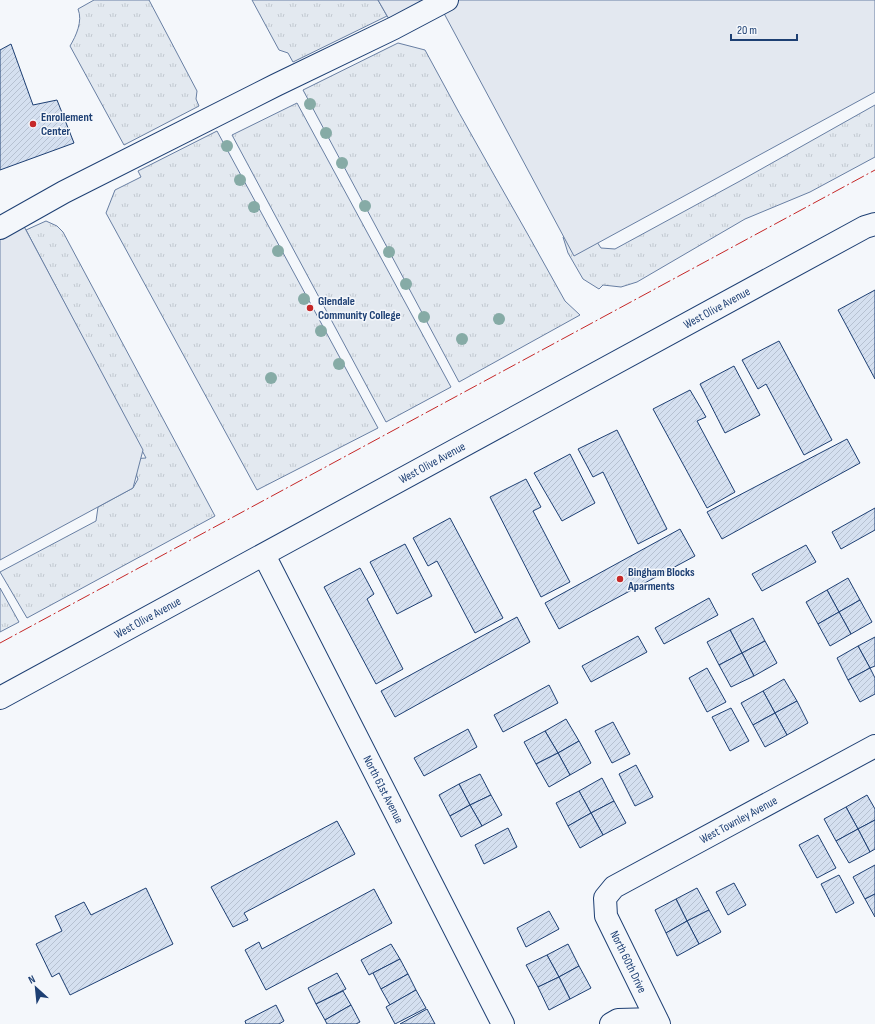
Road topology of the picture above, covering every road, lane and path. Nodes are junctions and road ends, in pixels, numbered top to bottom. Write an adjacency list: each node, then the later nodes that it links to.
1 (447, 0): 3 (street)
2 (872, 222): 4 (street, West Olive Avenue)
3 (0, 228)
4 (264, 555): 5 (street, West Olive Avenue); 9 (street, North 61st Avenue)
5 (0, 698)
6 (875, 746): 7 (street, West Townley Avenue)
7 (605, 898): 8 (street, North 60th Drive)
8 (656, 1022): 10 (street)
9 (503, 1024)
10 (611, 1024)

